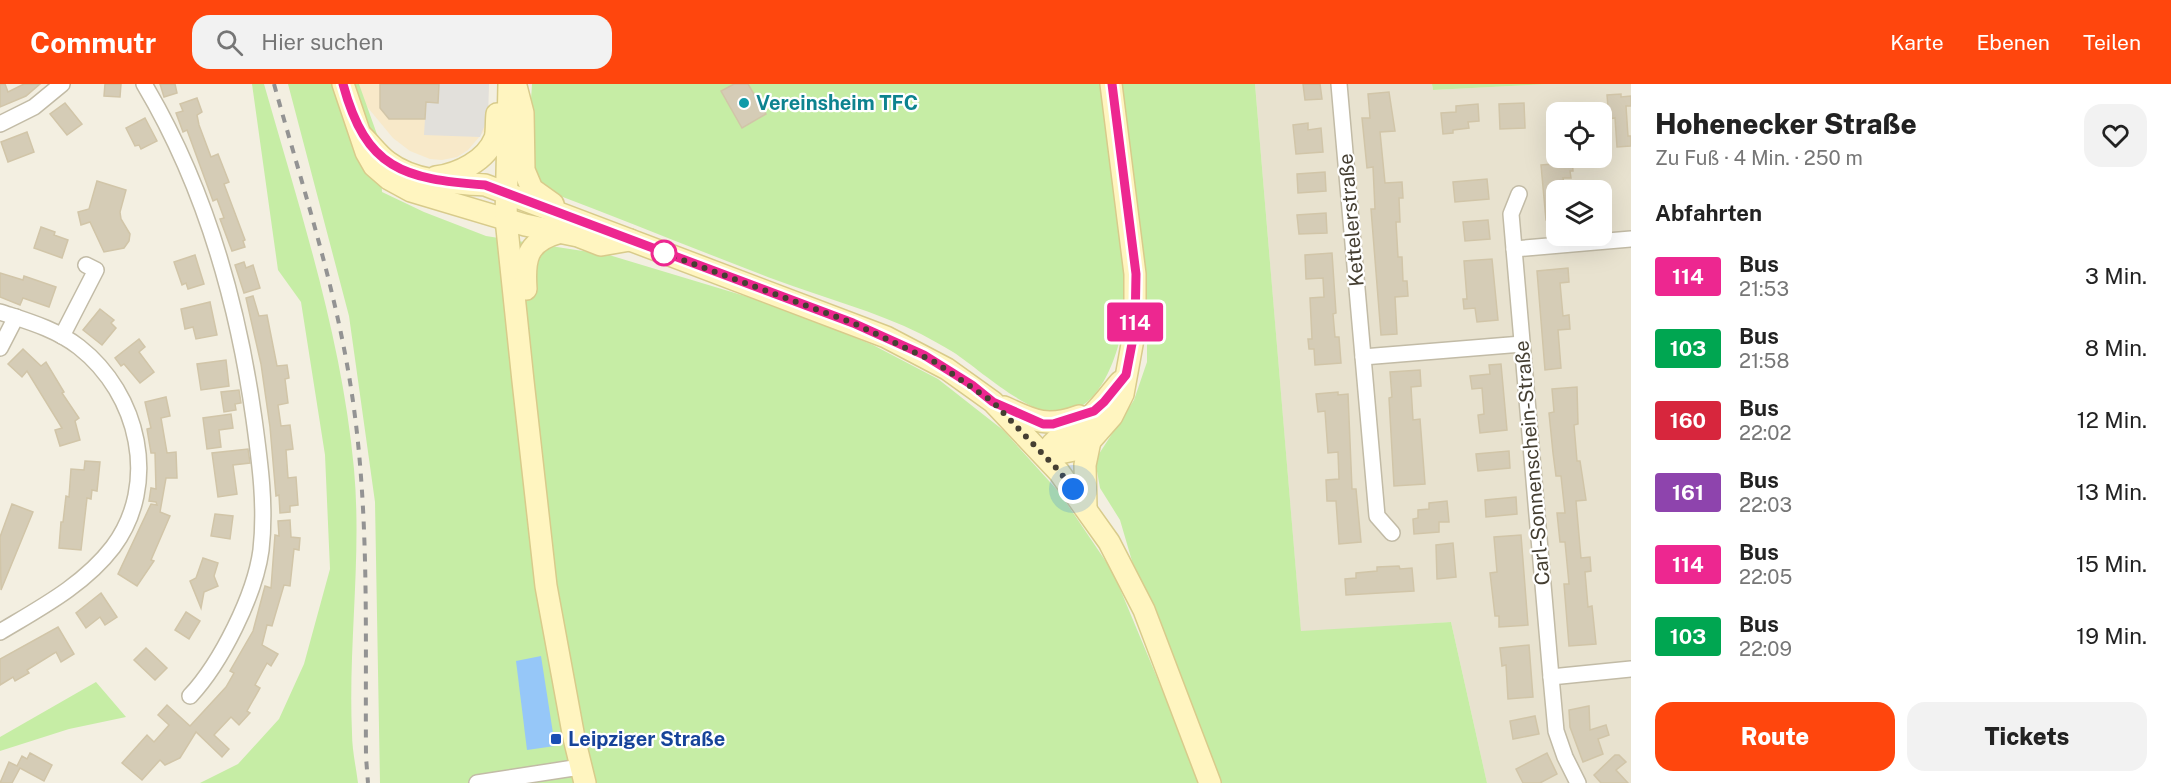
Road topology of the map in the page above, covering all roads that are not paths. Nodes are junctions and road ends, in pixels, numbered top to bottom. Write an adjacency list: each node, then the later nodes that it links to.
1 (62, 84): 9 (street)
2 (144, 84): 36 (street)
3 (343, 84): 10 (street)
4 (501, 84): 11 (street)
5 (509, 84): 12 (street)
6 (516, 84): 15 (street)
7 (1112, 84): 26 (street)
8 (1339, 84): 25 (street, Kettelerstraße)
9 (0, 124)
10 (361, 135): 11 (street); 14 (street)
11 (428, 178): 12 (street)
12 (507, 194): 14 (street); 15 (street)
13 (1519, 194): 17 (street, Carl-Sonnenschein-Straße)
14 (506, 219): 15 (street); 23 (street)
15 (564, 225): 23 (street); 27 (street)
16 (1631, 239): 17 (street)
17 (1514, 249): 22 (street, Carl-Sonnenschein-Straße)
18 (86, 265): 21 (street)
19 (0, 312): 20 (street)
20 (16, 317): 21 (street); 24 (street)
21 (62, 336): 33 (street)
22 (1522, 344): 25 (street); 35 (street, Carl-Sonnenschein-Straße)
23 (520, 346): 37 (street)
24 (0, 348)
25 (1363, 357): 32 (street, Kettelerstraße)
26 (1126, 375): 28 (street); 29 (street)
27 (993, 402): 28 (street); 30 (street)
28 (1094, 411): 30 (street)
29 (1090, 441): 30 (street); 31 (street)
30 (1045, 456): 31 (street)
31 (1086, 507): 39 (street)
32 (1392, 533)
33 (0, 632)
34 (1631, 669): 35 (street)
35 (1551, 677): 40 (street, Carl-Sonnenschein-Straße)
36 (190, 696)
37 (582, 775): 38 (street)
38 (477, 783)
39 (1210, 783)
40 (1578, 783)

